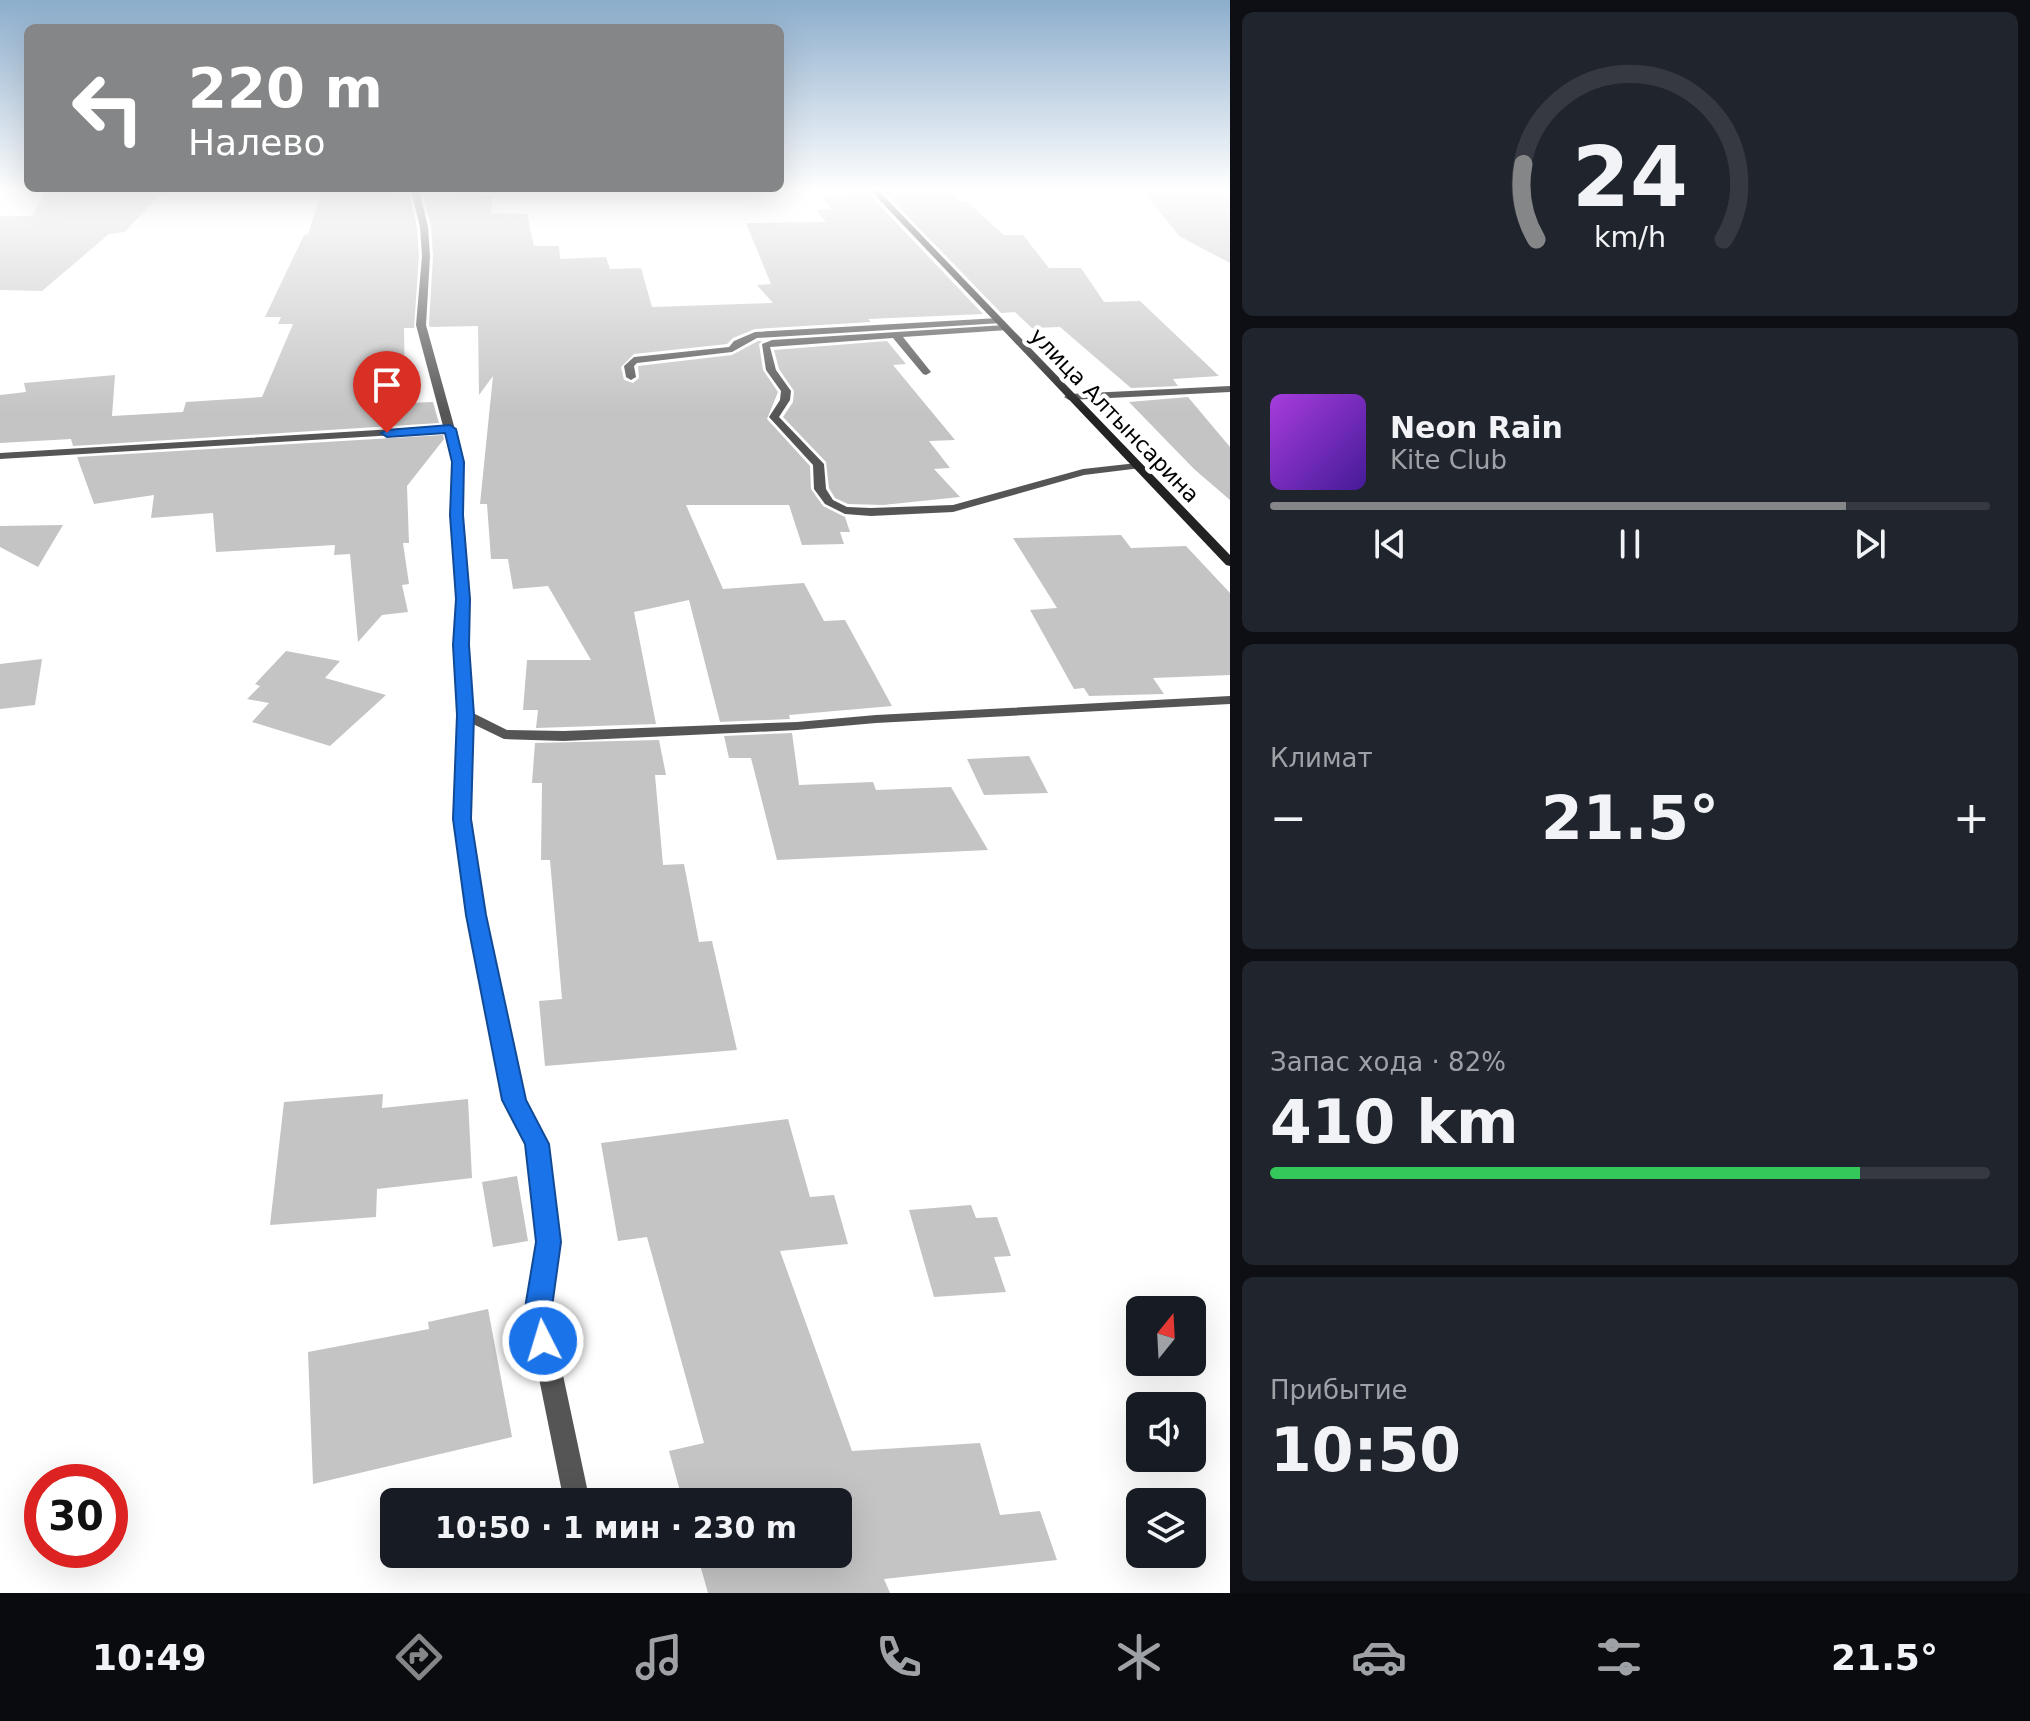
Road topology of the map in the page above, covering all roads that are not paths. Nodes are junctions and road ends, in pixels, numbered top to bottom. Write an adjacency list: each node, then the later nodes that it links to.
1 (425, 264): 9 (street)
2 (944, 264): 3 (street, улица Алтынсарина)
3 (1002, 325): 4 (street); 6 (street); 8 (street, улица Алтынсарина)
4 (895, 334): 5 (street); 11 (street)
5 (926, 372)
6 (631, 377)
7 (1230, 389): 8 (street)
8 (1069, 397): 11 (street, улица Алтынсарина)
9 (450, 429): 10 (street); 14 (street)
10 (0, 456)
11 (1137, 466): 12 (street, улица Алтынсарина)
12 (1230, 562)
13 (1230, 700): 14 (street)
14 (466, 715): 15 (street)
15 (574, 1488)

